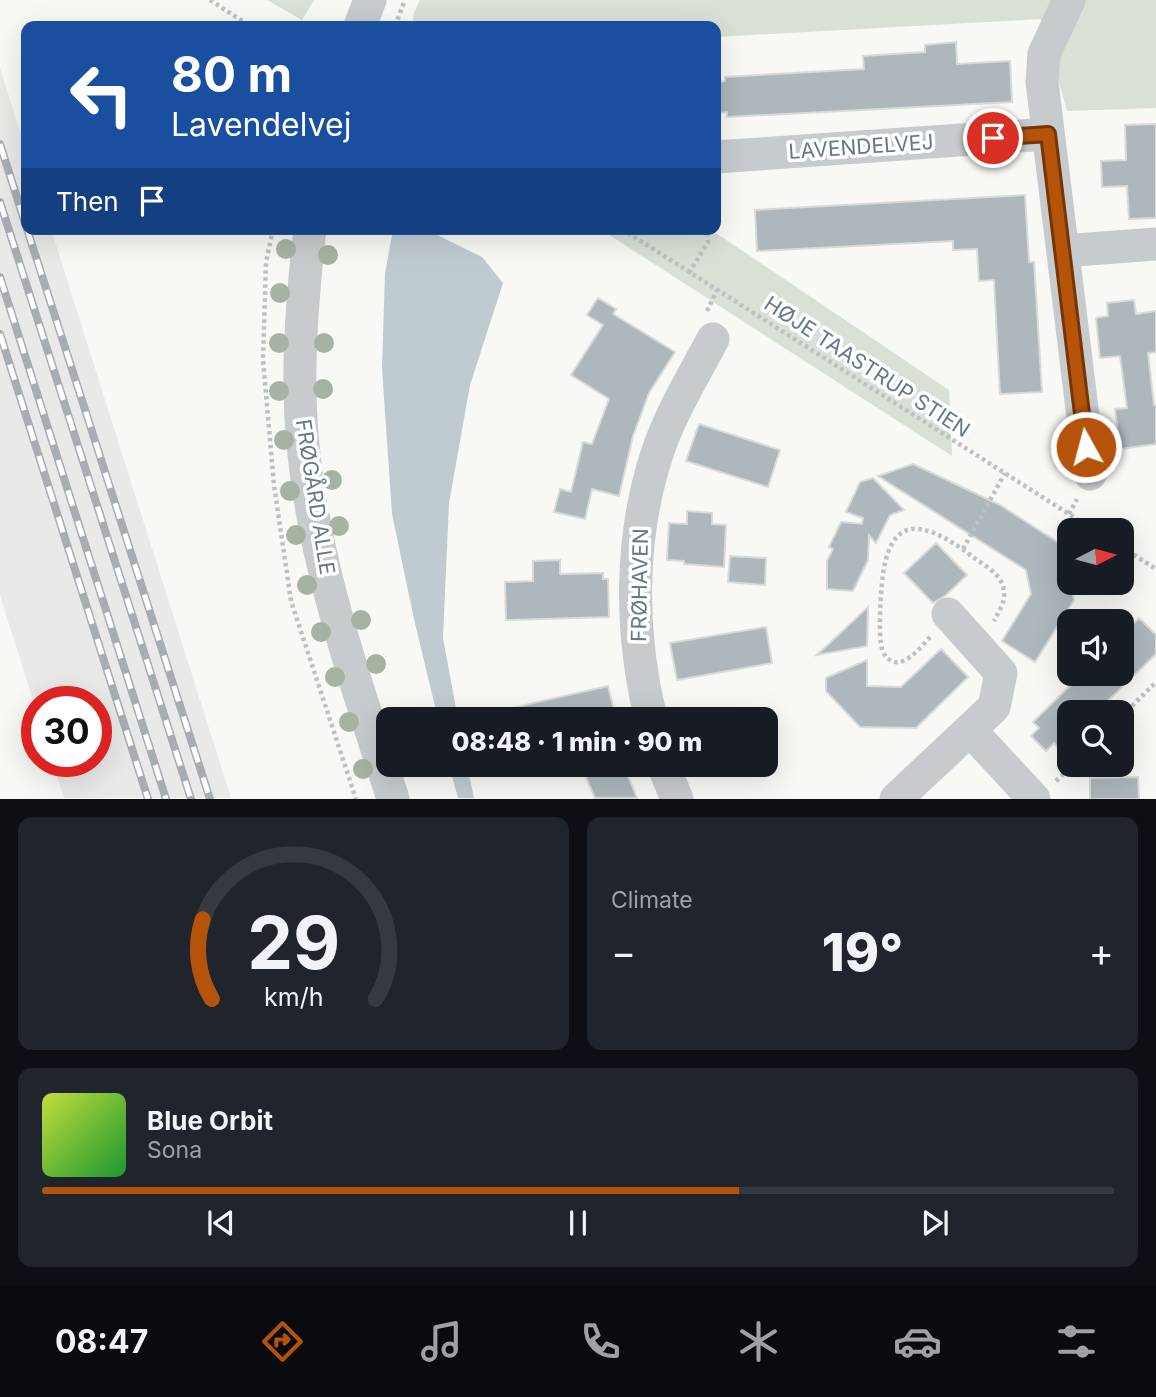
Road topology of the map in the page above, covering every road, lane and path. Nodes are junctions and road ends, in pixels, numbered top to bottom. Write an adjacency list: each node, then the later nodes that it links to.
1 (210, 0): 5 (path)
2 (370, 0): 6 (street)
3 (405, 0): 7 (path)
4 (1069, 0): 8 (street)
5 (242, 21)
6 (362, 21)
7 (397, 21)
8 (1048, 134): 9 (street, LAVENDELVEJ); 14 (street)
9 (721, 157)
10 (309, 235): 29 (street, FRØGÅRD ALLE)
11 (631, 235): 15 (path, HØJE TAASTRUP STIEN)
12 (708, 235): 15 (path)
13 (1156, 244): 14 (street)
14 (1063, 251): 18 (street)
15 (689, 273): 17 (path, HØJE TAASTRUP STIEN)
16 (713, 339): 26 (street, FRØHAVEN)
17 (1005, 473): 19 (path, HØJE TAASTRUP STIEN); 20 (path)
18 (1090, 474)
19 (1075, 518)
20 (963, 549)
21 (1134, 555): 22 (path)
22 (1156, 569)
23 (948, 614): 27 (street)
24 (1156, 682): 25 (path)
25 (1134, 704)
26 (649, 707)
27 (970, 730): 31 (street); 32 (street)
28 (668, 777): 30 (street)
29 (393, 799)
30 (677, 799)
31 (896, 799)
32 (1034, 799)

